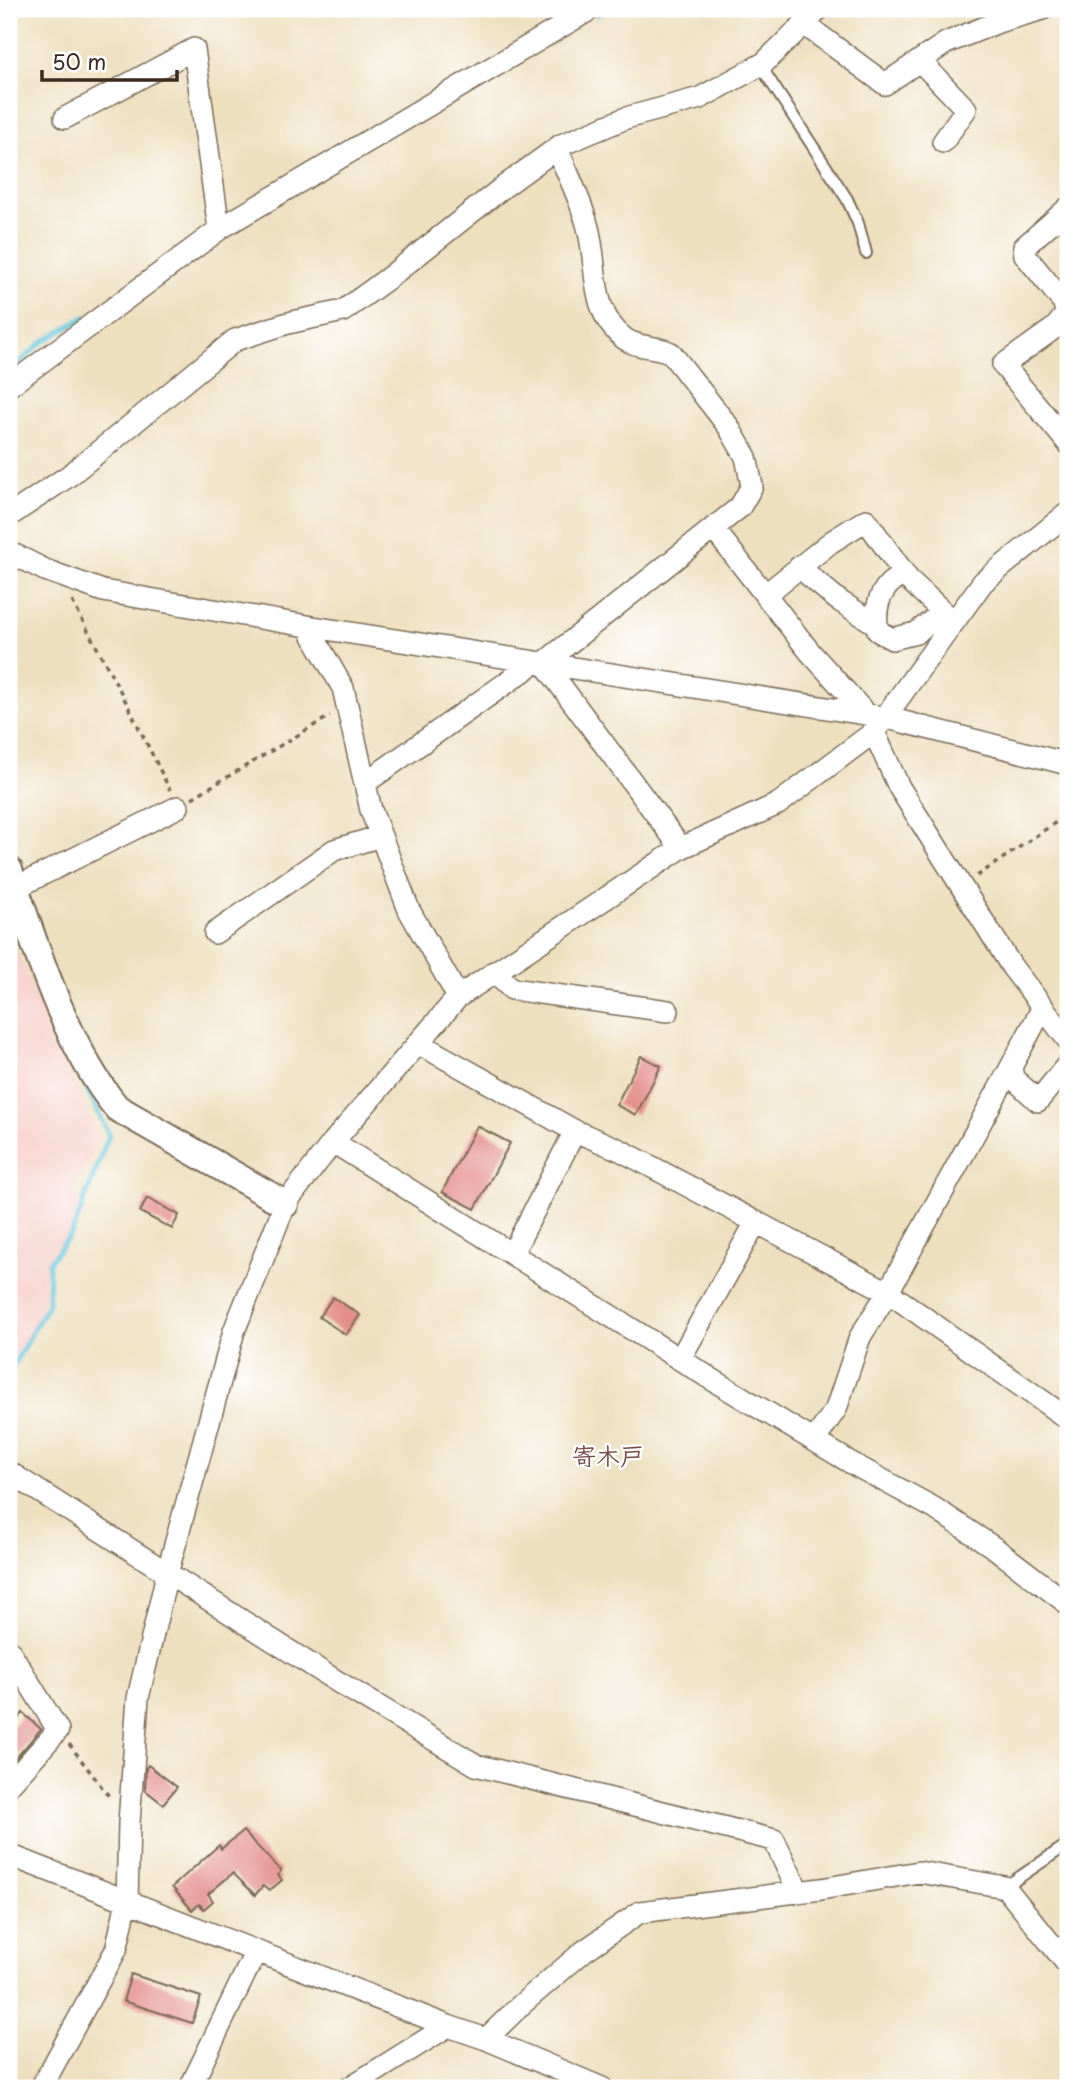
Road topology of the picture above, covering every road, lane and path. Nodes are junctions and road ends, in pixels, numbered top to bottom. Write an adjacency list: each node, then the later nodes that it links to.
1 (591, 9): 10 (street)
2 (1043, 9): 4 (street)
3 (811, 16): 4 (street); 5 (street)
4 (920, 61): 7 (street)
5 (760, 65): 8 (street); 11 (lane)
6 (65, 118): 10 (street)
7 (943, 142)
8 (557, 148): 15 (street); 16 (street)
9 (1068, 208): 13 (street)
10 (219, 229): 12 (street)
11 (866, 253)
12 (9, 386)
13 (1068, 443)
14 (1068, 513): 22 (street)
15 (9, 516)
16 (713, 528): 21 (street); 25 (street)
17 (9, 552): 20 (street)
18 (799, 568): 19 (street); 21 (street); 23 (street)
19 (905, 575): 22 (street); 23 (street)
20 (62, 576): 24 (street); 30 (path)
21 (765, 595): 27 (street)
22 (948, 617): 23 (street); 27 (street)
23 (877, 625)
24 (313, 627): 25 (street); 26 (street)
25 (540, 663): 27 (street); 29 (street); 33 (street)
26 (347, 706): 29 (street); 30 (path)
27 (874, 721): 28 (street); 33 (street); 35 (street)
28 (1068, 764)
29 (365, 782): 32 (street)
30 (178, 807): 34 (street)
31 (1068, 814): 35 (path)
32 (381, 836): 36 (street); 38 (street)
33 (681, 848): 37 (street)
34 (12, 879): 47 (street)
35 (962, 887): 39 (street)
36 (215, 933)
37 (494, 972): 38 (street); 40 (street)
38 (458, 997): 42 (street)
39 (1044, 1007): 41 (street); 44 (street)
40 (668, 1011)
41 (1068, 1040)
42 (418, 1044): 45 (street); 46 (street)
43 (1068, 1064): 44 (street)
44 (1011, 1067): 50 (street)
45 (575, 1131): 48 (street); 49 (street)
46 (333, 1142): 47 (street); 49 (street)
47 (285, 1204): 55 (street)
48 (756, 1222): 50 (street); 51 (street)
49 (512, 1254): 51 (street)
50 (888, 1292): 52 (street); 53 (street)
51 (680, 1359): 53 (street)
52 (1068, 1419)
53 (814, 1441): 56 (street)
54 (9, 1472): 55 (street)
55 (167, 1574): 60 (street); 64 (street)
56 (1068, 1604)
57 (9, 1650): 58 (street)
58 (58, 1730): 59 (street); 60 (path)
59 (9, 1785)
60 (129, 1823): 65 (street)
61 (1068, 1844): 63 (lane)
62 (9, 1855): 65 (street)
63 (1005, 1888): 64 (street); 67 (street)
64 (798, 1891): 69 (street)
65 (127, 1901): 66 (street); 71 (street)
66 (256, 1951): 68 (street); 72 (street)
67 (1068, 1965)
68 (448, 2026): 69 (street); 70 (street)
69 (486, 2039): 73 (street)
70 (357, 2086)
71 (41, 2088)
72 (190, 2088)
73 (602, 2088)

